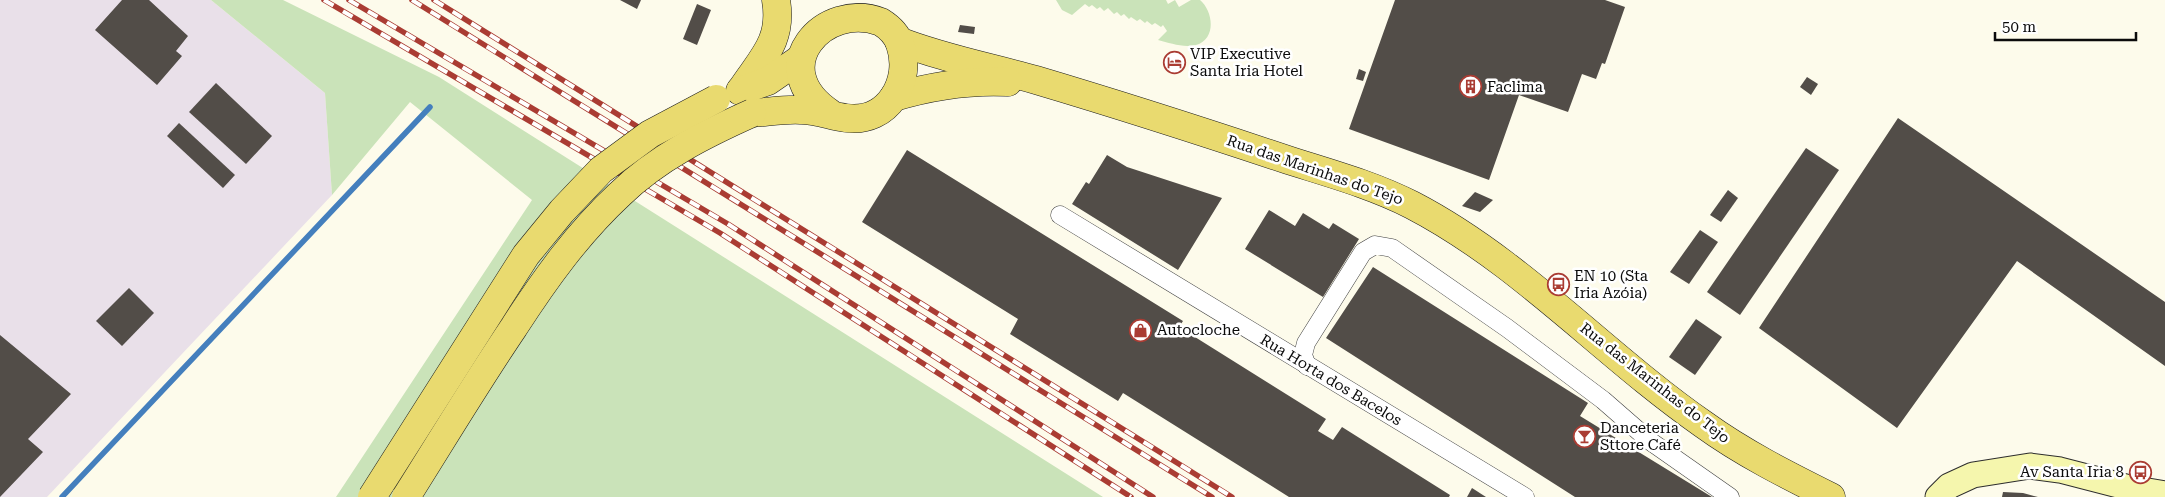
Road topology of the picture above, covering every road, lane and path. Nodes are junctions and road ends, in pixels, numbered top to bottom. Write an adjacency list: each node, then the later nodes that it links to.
1 (776, 0): 8 (main road)
2 (786, 0): 5 (main road)
3 (838, 6): 4 (main road); 5 (main road)
4 (899, 41): 6 (main road, Rua das Marinhas do Tejo); 7 (main road)
5 (804, 49): 8 (main road); 9 (main road)
6 (1051, 85): 7 (main road); 18 (main road, Rua das Marinhas do Tejo)
7 (894, 98): 9 (main road)
8 (746, 102): 9 (main road); 14 (main road, bridge); 15 (main road, bridge)
9 (830, 113)
10 (1060, 215): 11 (street, Rua Horta dos Bacelos)
11 (1307, 366): 16 (street, Rua Horta dos Bacelos); 17 (street)
12 (1951, 493): 13 (main road); 19 (main road)
13 (2165, 494)
14 (372, 497)
15 (406, 497)
16 (1525, 497)
17 (1730, 497)
18 (1831, 497)
19 (1920, 497)

